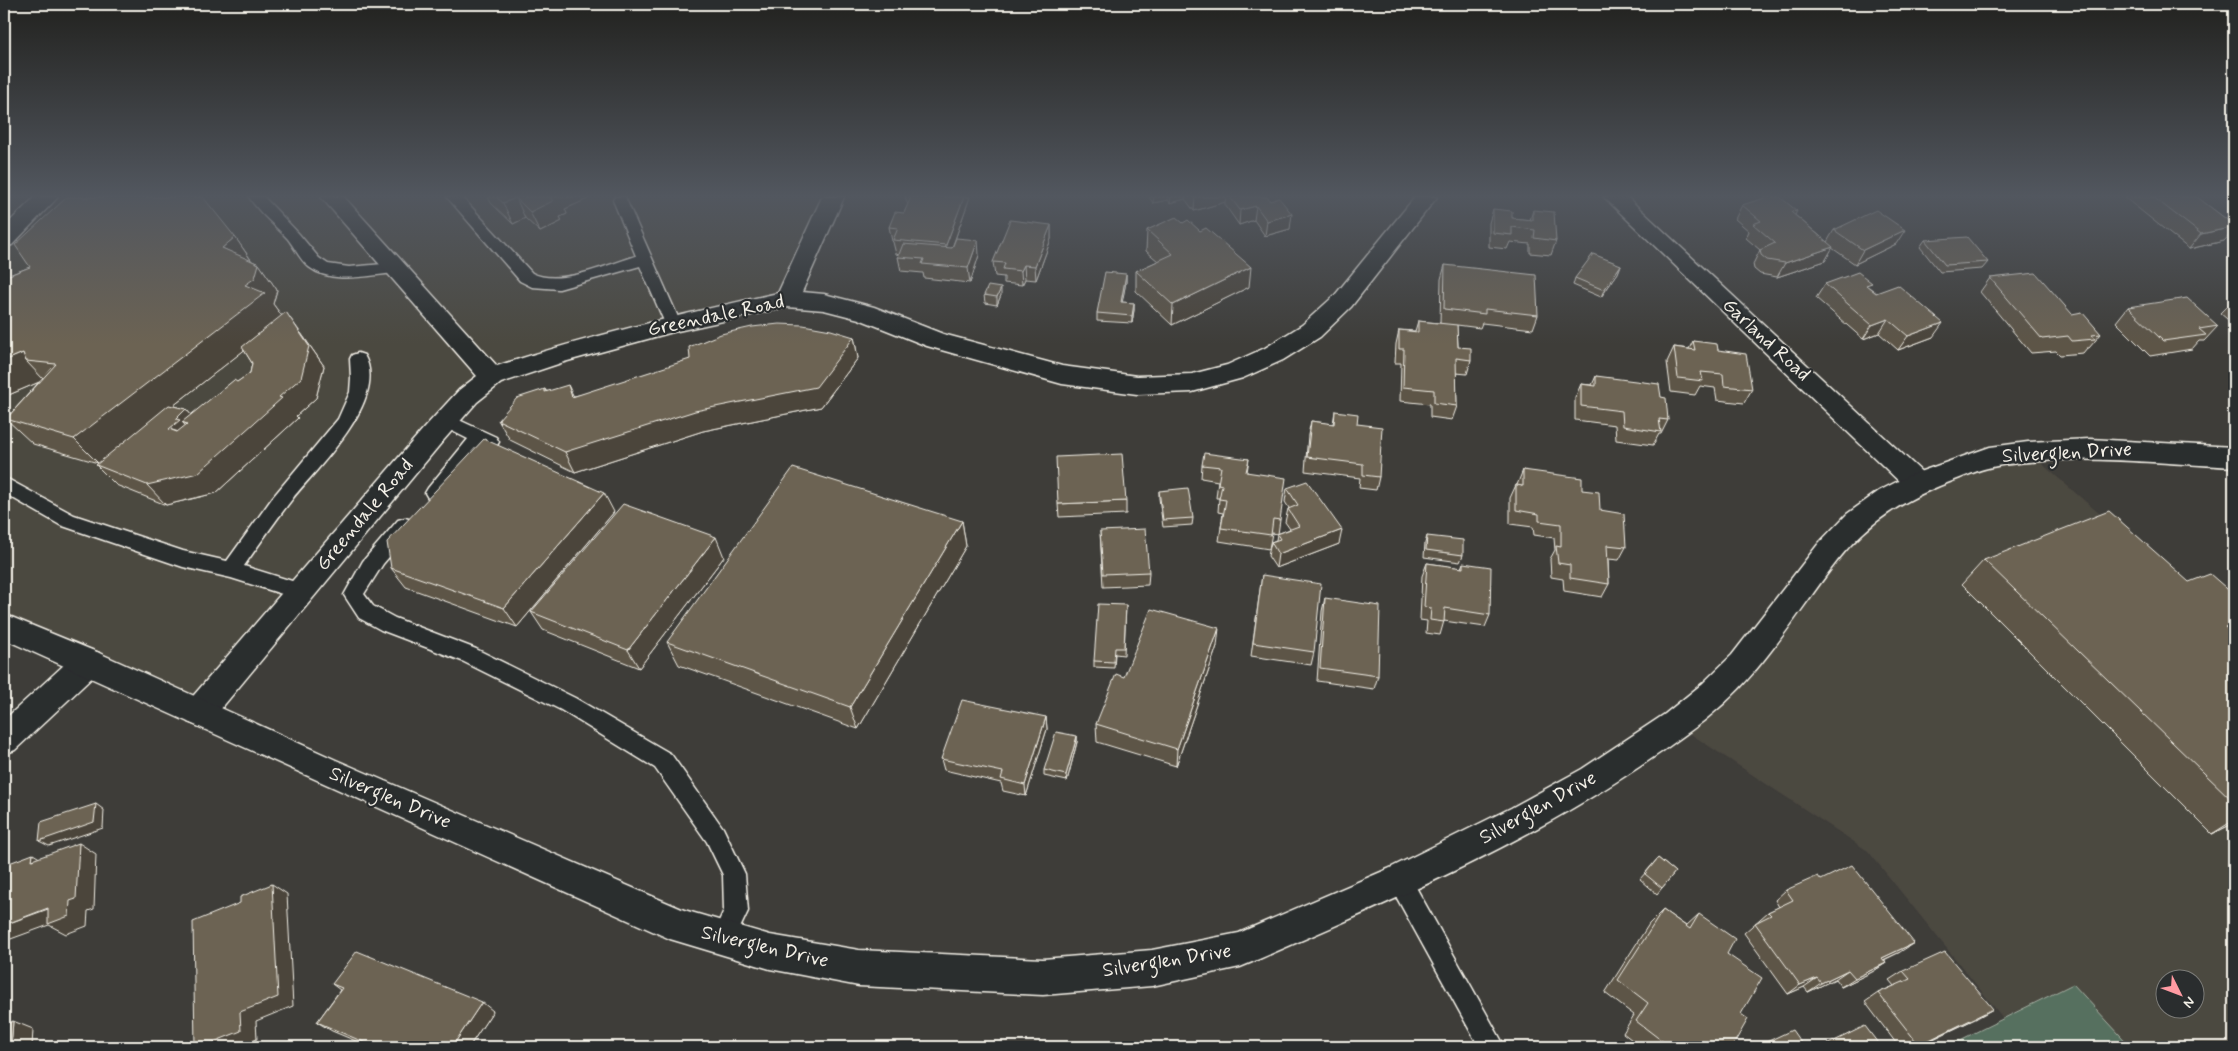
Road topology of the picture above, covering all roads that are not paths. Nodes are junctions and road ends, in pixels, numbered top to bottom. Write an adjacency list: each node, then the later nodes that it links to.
1 (301, 246): 9 (lane)
2 (376, 246): 9 (street)
3 (499, 246): 8 (lane)
4 (640, 246): 8 (lane)
5 (811, 246): 10 (street)
6 (1386, 246): 10 (street, Greendale Road)
7 (1668, 246): 18 (street, Garland Road)
8 (645, 259): 11 (lane)
9 (396, 268): 13 (street)
10 (787, 299): 11 (street, Greendale Road)
11 (674, 324): 13 (street, Greendale Road)
12 (358, 359): 20 (lane)
13 (492, 377): 14 (street, Greendale Road)
14 (446, 420): 15 (lane); 21 (street, Greendale Road)
15 (479, 437): 16 (lane); 27 (lane)
16 (503, 448)
17 (2234, 458): 18 (street, Silverglen Drive)
18 (1917, 482): 26 (street, Silverglen Drive)
19 (4, 484): 20 (lane)
20 (230, 570): 21 (lane)
21 (301, 592): 24 (street, Greendale Road)
22 (4, 626): 23 (street, Silverglen Drive)
23 (88, 662): 24 (street, Silverglen Drive); 25 (street)
24 (199, 712): 27 (street, Silverglen Drive)
25 (4, 740)
26 (1400, 881): 27 (street, Silverglen Drive); 28 (lane)
27 (723, 939)
28 (1493, 1047)

